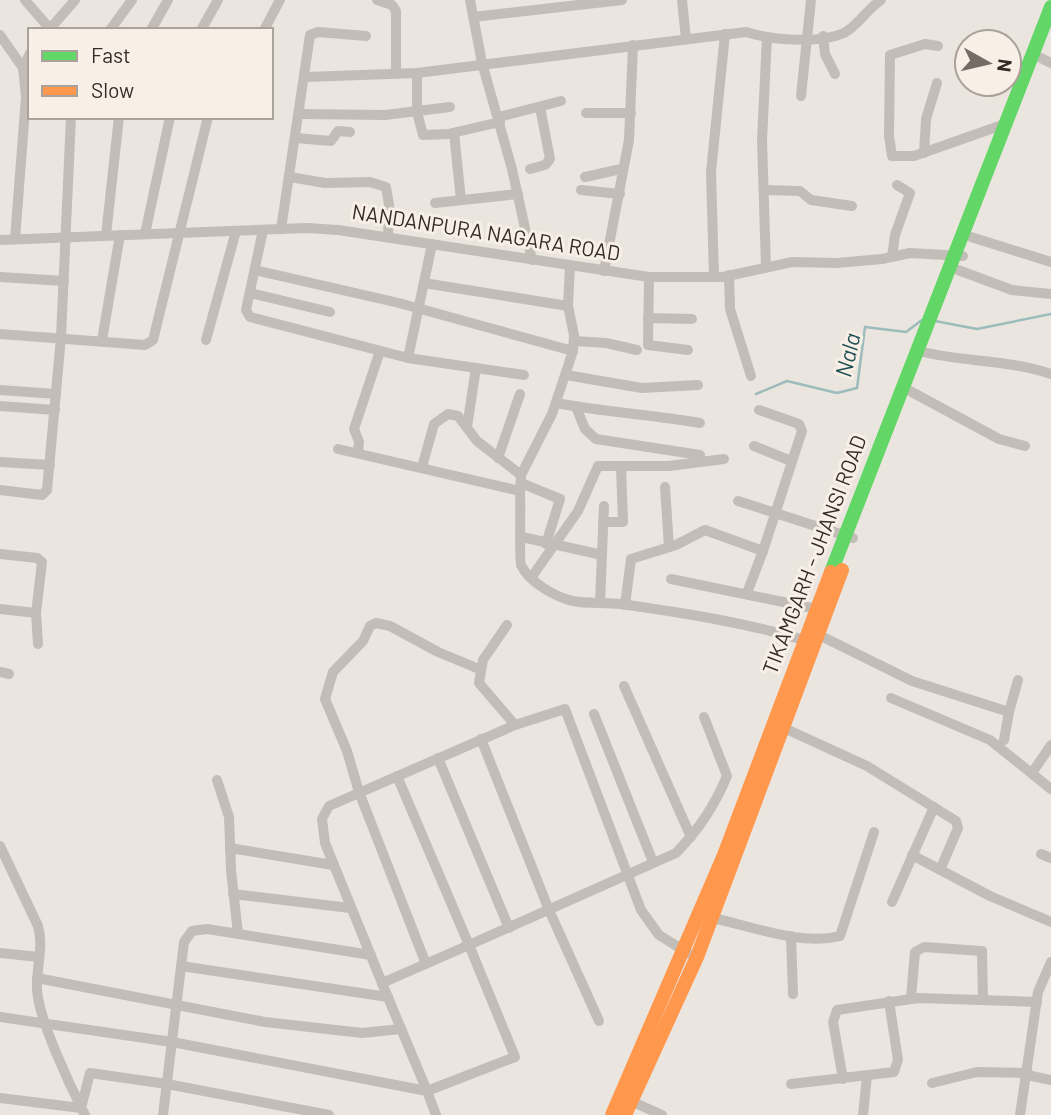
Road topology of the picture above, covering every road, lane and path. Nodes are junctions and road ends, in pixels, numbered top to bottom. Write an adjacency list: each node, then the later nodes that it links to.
1 (25, 0): 15 (street)
2 (75, 0): 16 (street)
3 (132, 0): 17 (street)
4 (168, 0): 18 (street)
5 (218, 0): 19 (street)
6 (280, 0): 20 (street)
7 (377, 0): 36 (street)
8 (470, 0): 14 (street)
9 (622, 0): 14 (street)
10 (682, 0): 27 (street)
11 (811, 0): 28 (street)
12 (881, 0): 25 (street)
13 (1051, 7): 53 (street)
14 (473, 18): 33 (street)
15 (48, 28)
16 (50, 28)
17 (111, 28)
18 (152, 28)
19 (202, 28)
20 (265, 28)
21 (1051, 33): 32 (street)
22 (0, 34): 34 (street)
23 (725, 34): 26 (street); 27 (street); 95 (street)
24 (366, 36): 38 (street)
25 (823, 36): 28 (street); 37 (street)
26 (767, 37): 28 (street); 65 (street)
27 (686, 39): 29 (street)
28 (809, 39): 40 (street)
29 (633, 45): 33 (street); 46 (street)
30 (938, 46): 58 (street)
31 (28, 57): 34 (street)
32 (1046, 61): 57 (street)
33 (482, 63): 35 (street); 52 (street)
34 (23, 68): 81 (street)
35 (417, 73): 36 (street); 44 (street)
36 (396, 74): 38 (street)
37 (835, 74)
38 (306, 77): 47 (street)
39 (937, 83): 58 (street)
40 (801, 96)
41 (561, 101): 43 (street)
42 (450, 107): 44 (street)
43 (540, 107): 52 (street); 59 (street)
44 (417, 112): 47 (street); 55 (street)
45 (586, 113): 46 (street)
46 (631, 113): 60 (street)
47 (300, 114): 56 (street)
48 (71, 119): 78 (street)
49 (119, 119): 76 (street)
50 (170, 119): 75 (street)
51 (207, 119): 74 (street)
52 (499, 120): 55 (street); 66 (street)
53 (1005, 124): 57 (street); 58 (street)
54 (350, 132): 56 (street)
55 (454, 133): 68 (street)
56 (296, 138): 61 (street)
57 (1003, 142): 80 (street); 85 (street)
58 (924, 153)
59 (530, 169)
60 (621, 169): 62 (street); 67 (street)
61 (290, 177): 71 (street); 79 (street)
62 (585, 177)
63 (897, 186): 84 (street)
64 (581, 190): 67 (street)
65 (764, 190): 70 (street); 89 (street)
66 (518, 194): 68 (street); 86 (street)
67 (620, 194): 91 (street)
68 (461, 200): 69 (street)
69 (435, 203)
70 (852, 206)
71 (281, 229): 72 (street, NANDANPURA NAGARA ROAD); 79 (street, NANDANPURA NAGARA ROAD)
72 (263, 230): 73 (street, NANDANPURA NAGARA ROAD); 90 (street)
73 (236, 231): 74 (street, NANDANPURA NAGARA ROAD); 109 (street)
74 (181, 233): 75 (street, NANDANPURA NAGARA ROAD); 108 (street)
75 (145, 234): 77 (street, NANDANPURA NAGARA ROAD)
76 (106, 235): 77 (street, NANDANPURA NAGARA ROAD); 78 (street, NANDANPURA NAGARA ROAD)
77 (120, 235): 108 (street)
78 (66, 237): 81 (street, NANDANPURA NAGARA ROAD); 96 (street)
79 (387, 237): 83 (street, NANDANPURA NAGARA ROAD)
80 (971, 237): 85 (street); 87 (street)
81 (15, 239): 82 (street, NANDANPURA NAGARA ROAD)
82 (0, 240)
83 (432, 244): 86 (street, NANDANPURA NAGARA ROAD); 97 (street)
84 (892, 257): 85 (street, NANDANPURA NAGARA ROAD); 89 (street, NANDANPURA NAGARA ROAD)
85 (959, 260): 99 (street, NANDANPURA NAGARA ROAD); 105 (street)
86 (532, 261): 88 (street, NANDANPURA NAGARA ROAD)
87 (1051, 262)
88 (570, 266): 91 (street, NANDANPURA NAGARA ROAD); 100 (street)
89 (766, 267): 92 (street, NANDANPURA NAGARA ROAD)
90 (255, 270): 98 (street); 101 (street)
91 (604, 271): 94 (street, NANDANPURA NAGARA ROAD)
92 (730, 275): 95 (street, NANDANPURA NAGARA ROAD); 120 (street)
93 (0, 277): 96 (street)
94 (649, 277): 95 (street, NANDANPURA NAGARA ROAD); 103 (street)
95 (714, 277)
96 (64, 281): 107 (street)
97 (424, 283): 100 (street); 101 (street)
98 (250, 293): 102 (street); 113 (street)
99 (1051, 294)
100 (568, 306): 110 (street)
101 (419, 308): 110 (street); 115 (street)
102 (330, 312)
103 (648, 318): 104 (street); 111 (street)
104 (692, 319)
105 (928, 332): 114 (street); 152 (street, TIKAMGARH - JHANSI ROAD)
106 (0, 334): 107 (street)
107 (61, 337): 108 (street); 124 (street)
108 (102, 340)
109 (206, 340)
110 (573, 346): 112 (street); 119 (street)
111 (688, 349)
112 (637, 350)
113 (380, 351): 115 (street); 136 (street)
114 (923, 352): 118 (street); 123 (street)
115 (408, 358): 116 (street)
116 (477, 368): 117 (street); 132 (street)
117 (524, 374)
118 (1051, 374)
119 (566, 375): 121 (street); 126 (street)
120 (751, 376)
121 (698, 386)
122 (0, 390): 124 (street)
123 (908, 390): 134 (street); 152 (street)
124 (56, 394): 129 (street)
125 (520, 394): 138 (street)
126 (556, 403): 128 (street); 145 (street)
127 (0, 406): 129 (street)
128 (576, 407): 131 (street); 137 (street)
129 (55, 410): 142 (street)
130 (759, 410): 140 (street)
131 (700, 423)
132 (467, 427): 138 (street); 144 (street)
133 (754, 446): 140 (street)
134 (1025, 446)
135 (338, 449): 136 (street)
136 (358, 452): 144 (street)
137 (700, 455)
138 (498, 458): 145 (street)
139 (724, 459): 143 (street)
140 (791, 461): 150 (street)
141 (0, 462): 142 (street)
142 (50, 465): 147 (street)
143 (621, 466): 151 (street); 154 (street)
144 (422, 467): 145 (street)
145 (521, 483): 153 (street); 154 (street)
146 (665, 487): 155 (street)
147 (0, 490)
148 (738, 500): 150 (street)
149 (604, 506): 151 (street)
150 (775, 511): 152 (street); 156 (street)
151 (603, 522): 158 (street)
152 (849, 536): 165 (street, TIKAMGARH - JHANSI ROAD); 168 (street)
153 (522, 537): 154 (street); 159 (street)
154 (551, 545): 158 (street); 159 (street)
155 (669, 547): 156 (street); 163 (street)
156 (763, 551): 161 (street)
157 (0, 554): 166 (street)
158 (602, 555): 162 (street)
159 (531, 578): 162 (street)
160 (671, 579): 161 (street)
161 (747, 593): 165 (street)
162 (600, 602): 163 (street)
163 (625, 605): 168 (street)
164 (0, 609): 166 (street)
165 (817, 609): 168 (street, TIKAMGARH - JHANSI ROAD)
166 (36, 613): 169 (street)
167 (508, 625): 170 (street)
168 (814, 640): 174 (street); 178 (street); 209 (street, TIKAMGARH - JHANSI ROAD)
169 (38, 644)
170 (479, 669): 177 (street); 187 (street)
171 (1018, 680): 174 (street)
172 (624, 686): 190 (street)
173 (891, 698): 183 (street)
174 (1009, 712): 180 (street)
175 (594, 714): 194 (street)
176 (704, 717): 190 (street)
177 (514, 725): 179 (street); 197 (street)
178 (783, 728): 188 (street); 202 (street)
179 (481, 739): 182 (street); 201 (street)
180 (1004, 740)
181 (1051, 745): 183 (street)
182 (438, 758): 184 (street); 204 (street)
183 (1032, 773): 186 (street)
184 (397, 776): 187 (street); 207 (street)
185 (217, 780): 192 (street)
186 (1051, 789)
187 (359, 792): 195 (street); 213 (street)
188 (934, 807): 193 (street); 196 (street)
189 (874, 832): 206 (street)
190 (691, 837): 194 (street)
191 (0, 846): 211 (street)
192 (230, 848): 195 (street); 198 (street)
193 (912, 855): 196 (street); 199 (street)
194 (653, 862): 197 (street)
195 (333, 865): 200 (street)
196 (940, 870): 203 (street)
197 (628, 873): 201 (street); 209 (street)
198 (233, 894): 200 (street); 205 (street)
199 (892, 902)
200 (350, 908): 210 (street)
201 (549, 910): 204 (street); 225 (street)
202 (712, 918): 206 (street); 209 (street)
203 (1051, 922)
204 (509, 928): 207 (street)
205 (238, 934): 210 (street); 214 (street)
206 (791, 936): 217 (street)
207 (469, 945): 213 (street); 238 (street)
208 (0, 953): 211 (street)
209 (691, 954): 240 (street); 245 (street, TIKAMGARH - JHANSI ROAD)
210 (371, 956): 216 (street)
211 (39, 957): 215 (street)
212 (1051, 962): 222 (street)
213 (426, 964): 216 (street)
214 (181, 966): 218 (street); 223 (street)
215 (37, 978): 223 (street); 226 (street)
216 (382, 983): 218 (street)
217 (793, 994)
218 (388, 997): 227 (street)
219 (911, 998): 220 (street); 220 (street); 221 (street)
220 (983, 1000): 222 (street)
221 (889, 1001): 232 (street); 233 (street)
222 (1037, 1002): 231 (street)
223 (177, 1004): 227 (street); 228 (street)
224 (0, 1017): 226 (street)
225 (598, 1021)
226 (45, 1025): 228 (street); 229 (street)
227 (401, 1029): 238 (street)
228 (172, 1042): 236 (street); 238 (street)
229 (65, 1068): 230 (street); 241 (street)
230 (90, 1073): 236 (street); 241 (street)
231 (1027, 1074): 234 (street); 235 (street); 248 (street)
232 (867, 1076): 233 (street); 247 (street)
233 (843, 1079): 237 (street)
234 (1051, 1080)
235 (932, 1083)
236 (167, 1084): 242 (street); 243 (street)
237 (791, 1084)
238 (427, 1091): 244 (street)
239 (0, 1098): 241 (street)
240 (628, 1108): 246 (street)
241 (83, 1111)
242 (163, 1115)
243 (329, 1115)
244 (436, 1115)
245 (612, 1115)
246 (662, 1115)
247 (863, 1115)
248 (1020, 1115)

